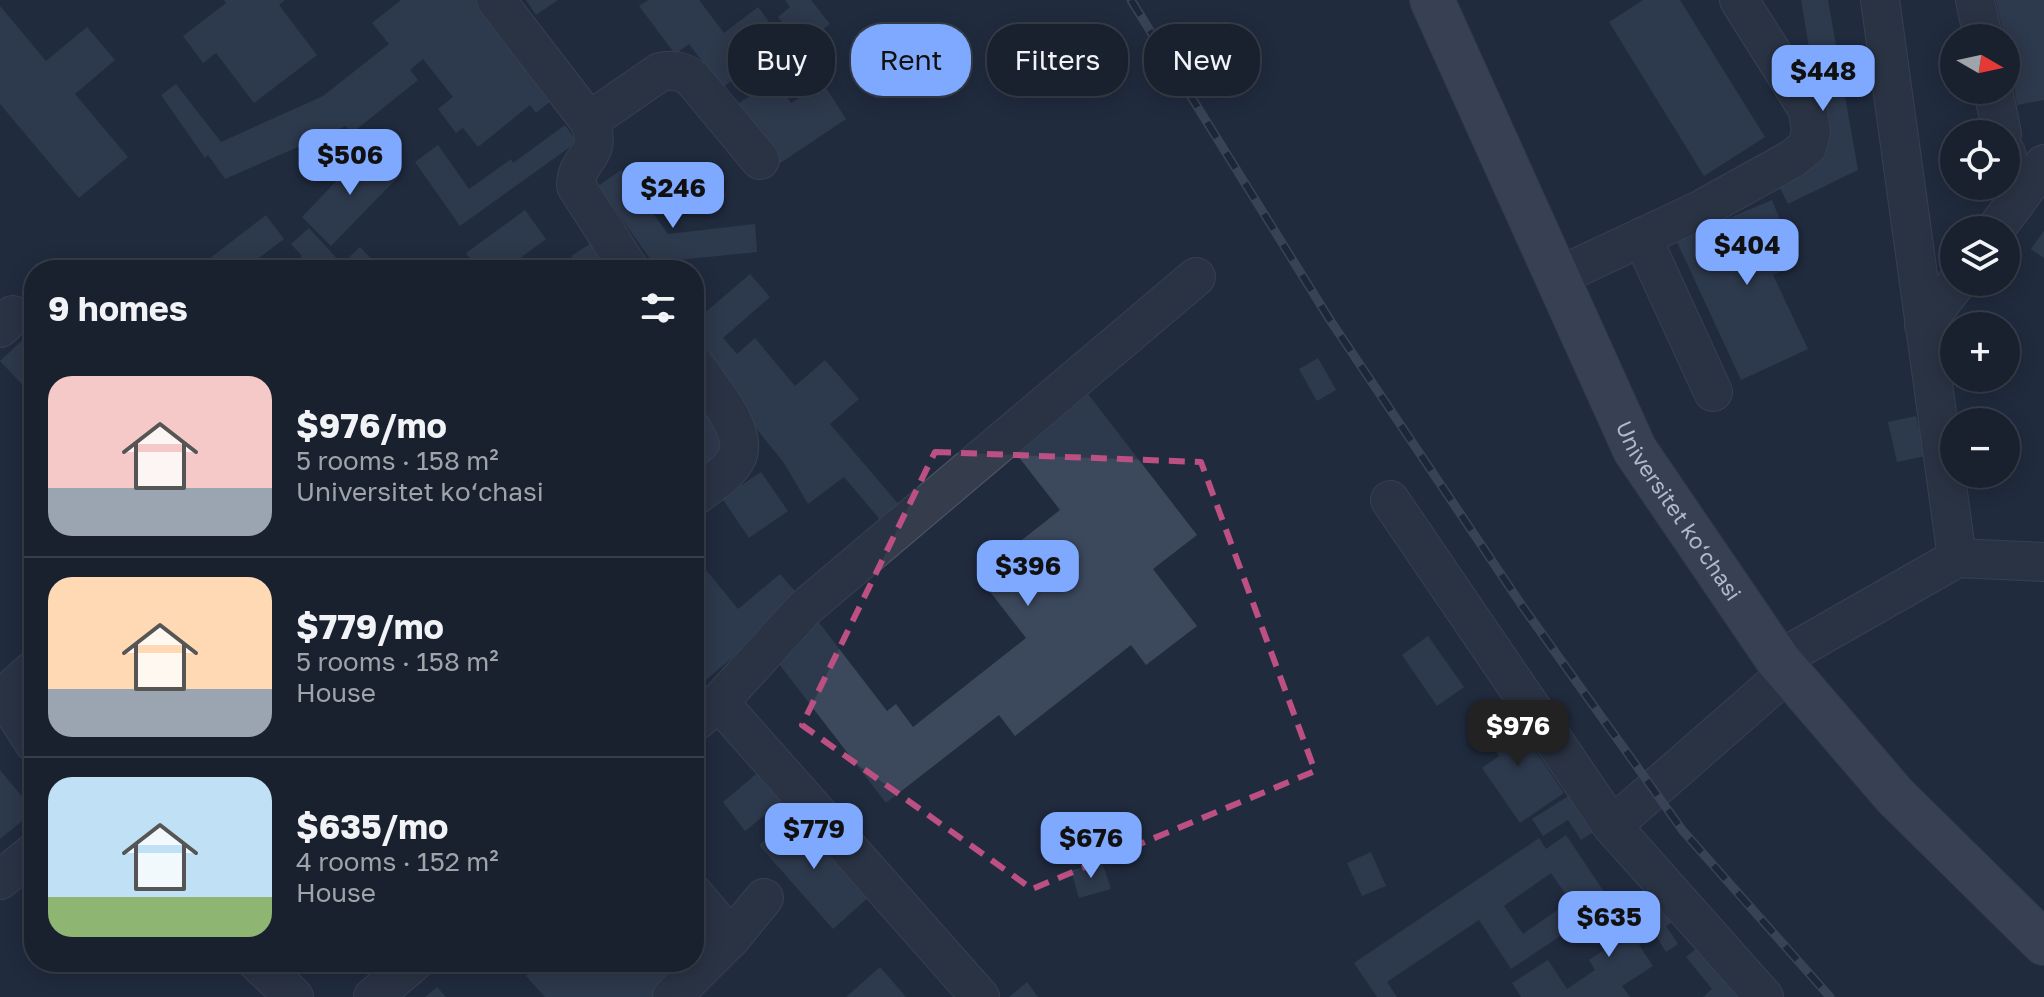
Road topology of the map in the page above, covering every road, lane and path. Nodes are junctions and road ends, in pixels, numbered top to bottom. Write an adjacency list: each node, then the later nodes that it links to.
1 (496, 0): 7 (street)
2 (1432, 0): 14 (main road, Universitet kо‘chasi)
3 (1739, 0): 11 (street)
4 (1880, 0): 16 (street)
5 (1975, 0): 6 (street)
6 (1980, 24)
7 (589, 121): 8 (street); 12 (street)
8 (760, 160)
9 (2044, 164): 10 (street)
10 (2006, 216)
11 (1642, 237): 14 (street); 18 (street)
12 (624, 260)
13 (1196, 277): 26 (street)
14 (1557, 277): 23 (main road, Universitet kо‘chasi)
15 (1946, 296): 16 (street)
16 (1924, 325): 21 (street)
17 (704, 379): 19 (street)
18 (1713, 392)
19 (704, 489)
20 (1390, 500): 28 (street)
21 (1957, 558): 22 (street); 23 (street)
22 (2044, 562)
23 (1783, 666): 28 (street); 34 (main road, Universitet kо‘chasi)
24 (24, 676): 25 (street)
25 (2, 690): 27 (street)
26 (706, 712): 42 (street)
27 (24, 726)
28 (1612, 826): 43 (street)
29 (24, 860): 30 (street)
30 (0, 880)
31 (764, 898): 33 (street)
32 (704, 906): 33 (street)
33 (731, 938): 35 (street)
34 (2044, 943)
35 (704, 965)
36 (268, 972): 40 (street)
37 (395, 972): 39 (street)
38 (697, 972): 41 (street)
39 (371, 985)
40 (294, 997)
41 (672, 997)
42 (980, 997)
43 (1764, 997)

